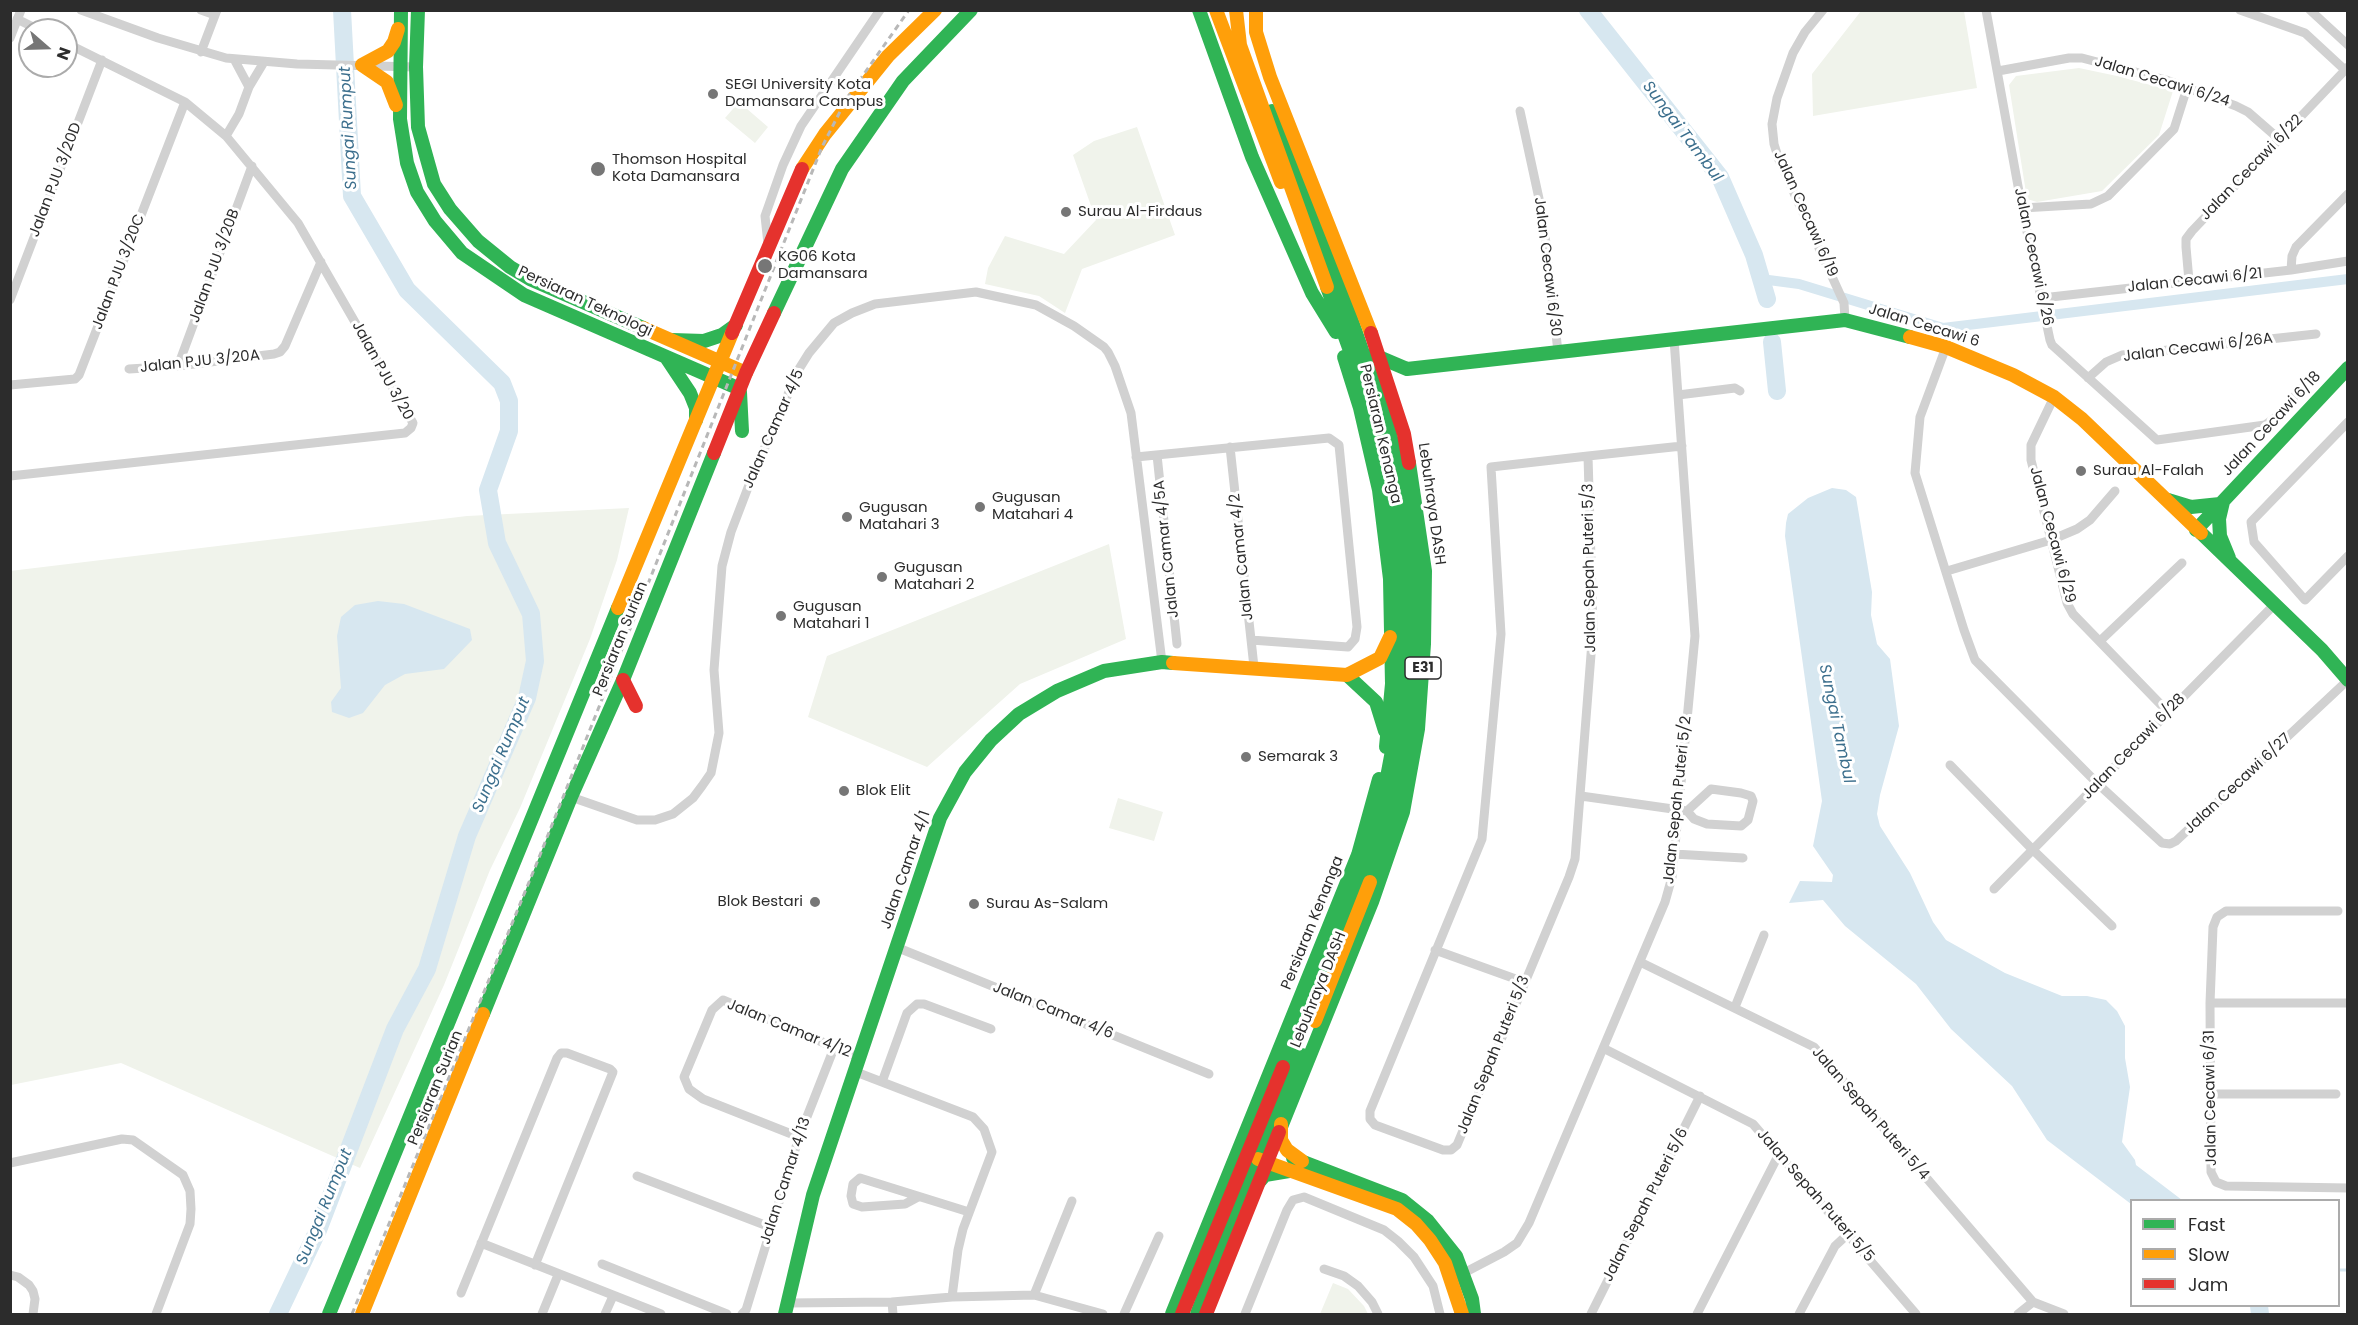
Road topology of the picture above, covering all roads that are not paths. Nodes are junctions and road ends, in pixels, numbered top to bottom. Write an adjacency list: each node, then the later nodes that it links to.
1 (81, 10): 21 (street)
2 (201, 10): 16 (street)
3 (401, 10): 25 (main road); 26 (main road, Persiaran Teknologi)
4 (418, 10): 27 (main road, Persiaran Teknologi)
5 (880, 10): 40 (street)
6 (935, 10): 40 (main road, Persiaran Surian)
7 (971, 10): 62 (main road, Persiaran Surian)
8 (1199, 10): 49 (main road)
9 (1216, 10): 49 (main road, Persiaran Kenanga)
10 (1235, 10): 53 (main road, Persiaran Kenanga); 177 (main road, Lebuhraya DASH / E31)
11 (1256, 10): 179 (main road, Lebuhraya DASH / E31)
12 (1822, 10): 47 (street, Jalan Cecawi 6/19)
13 (1986, 10): 29 (street, Jalan Cecawi 6/26)
14 (2240, 10): 28 (street)
15 (2310, 10): 19 (street)
16 (216, 13): 21 (street)
17 (19, 15): 18 (street)
18 (10, 38)
19 (2348, 45)
20 (78, 49): 23 (street, Jalan PJU 3/20)
21 (201, 52): 22 (street)
22 (234, 59): 24 (street); 30 (street)
23 (102, 60): 32 (street, Jalan PJU 3/20); 46 (street, Jalan PJU 3/20D)
24 (264, 62): 25 (street); 30 (street)
25 (358, 65): 26 (street); 34 (main road)
26 (400, 66): 27 (street); 34 (main road, Persiaran Teknologi)
27 (416, 67): 52 (main road, Persiaran Teknologi)
28 (2346, 68): 36 (street, Jalan Cecawi 6/22)
29 (1998, 71): 31 (street, Jalan Cecawi 6/24); 39 (street, Jalan Cecawi 6/26)
30 (249, 87): 35 (street)
31 (2187, 88): 36 (street, Jalan Cecawi 6/24); 39 (street)
32 (185, 102): 35 (street, Jalan PJU 3/20); 65 (street, Jalan PJU 3/20C)
33 (1520, 111): 55 (street, Jalan Cecawi 6/30)
34 (400, 119): 56 (main road, Persiaran Teknologi)
35 (226, 136): 37 (street, Jalan PJU 3/20)
36 (2279, 140): 44 (street, Jalan Cecawi 6/22)
37 (252, 166): 42 (street, Jalan PJU 3/20); 58 (street, Jalan PJU 3/20B)
38 (2348, 194): 43 (street)
39 (2022, 208): 45 (street, Jalan Cecawi 6/26)
40 (768, 248): 48 (main road, Persiaran Surian)
41 (2348, 261): 43 (street, Jalan Cecawi 6/21)
42 (321, 262): 58 (street, Jalan PJU 3/20A); 80 (street, Jalan PJU 3/20)
43 (2291, 270): 44 (street, Jalan Cecawi 6/21)
44 (2189, 281): 45 (street, Jalan Cecawi 6/21)
45 (2042, 298): 64 (street, Jalan Cecawi 6/26)
46 (10, 300)
47 (1845, 320): 51 (main road, Jalan Cecawi 6); 54 (main road, Jalan Cecawi 6)
48 (737, 324): 52 (main road); 57 (main road, Persiaran Surian)
49 (1336, 332): 91 (main road, Persiaran Kenanga)
50 (2316, 334): 64 (street, Jalan Cecawi 6/26A)
51 (1674, 339): 55 (main road, Jalan Cecawi 6); 69 (street, Jalan Sepah Puteri 5/2)
52 (672, 340): 57 (main road, Persiaran Teknologi)
53 (1359, 343): 61 (main road); 72 (main road, Persiaran Kenanga)
54 (1946, 346): 70 (main road, Jalan Cecawi 6); 89 (street)
55 (1558, 352): 61 (main road, Jalan Cecawi 6)
56 (666, 357): 63 (main road, Persiaran Teknologi); 71 (main road)
57 (720, 361): 62 (main road, Persiaran Teknologi); 63 (main road, Persiaran Surian)
58 (178, 366): 60 (street, Jalan PJU 3/20A)
59 (2348, 368): 83 (main road, Jalan Cecawi 6/18)
60 (129, 369)
61 (1407, 369): 72 (main road)
62 (746, 372): 67 (main road, Persiaran Surian)
63 (713, 378): 67 (main road, Persiaran Teknologi); 71 (main road, Persiaran Surian)
64 (2088, 378): 66 (street, Jalan Cecawi 6/26)
65 (10, 385)
66 (2303, 387)
67 (740, 389): 74 (main road); 98 (main road, Persiaran Surian)
68 (1740, 391): 69 (street)
69 (1678, 395): 75 (street, Jalan Sepah Puteri 5/2)
70 (2054, 398): 82 (main road, Jalan Cecawi 6); 85 (street, Jalan Cecawi 6/29)
71 (696, 420): 166 (main road, Persiaran Surian)
72 (1387, 422): 126 (main road, Persiaran Kenanga)
73 (2348, 422): 86 (street)
74 (742, 431)
75 (1682, 446): 79 (street); 107 (street, Jalan Sepah Puteri 5/2)
76 (1230, 447): 77 (street); 92 (street, Jalan Camar 4/2); 92 (street)
77 (1157, 455): 78 (street); 94 (street, Jalan Camar 4/5A)
78 (1136, 456): 95 (street, Jalan Camar 4/5); 106 (street, Jalan Camar 4/5)
79 (1588, 456): 105 (street, Jalan Sepah Puteri 5/3); 116 (street, Jalan Sepah Puteri 5/3)
80 (10, 476)
81 (2115, 491): 85 (street)
82 (2162, 495): 83 (main road); 84 (main road, Jalan Cecawi 6)
83 (2222, 502): 84 (main road, Jalan Cecawi 6/18); 88 (main road)
84 (2196, 530): 88 (main road, Jalan Cecawi 6)
85 (2051, 540): 89 (street); 93 (street, Jalan Cecawi 6/29)
86 (2348, 556)
87 (2182, 562): 93 (street)
88 (2234, 566): 90 (main road, Jalan Cecawi 6)
89 (1947, 571): 104 (street)
90 (2274, 605): 99 (main road, Jalan Cecawi 6); 101 (street, Jalan Cecawi 6/28)
91 (1392, 630): 97 (main road); 102 (main road, Persiaran Kenanga)
92 (1251, 640): 96 (street, Jalan Camar 4/2)
93 (2100, 641): 101 (street, Jalan Cecawi 6/29)
94 (1177, 644)
95 (1162, 662): 96 (main road, Jalan Camar 4/1); 115 (main road, Jalan Camar 4/1)
96 (1254, 667): 97 (main road, Jalan Camar 4/1)
97 (1347, 675): 102 (main road)
98 (623, 680): 100 (main road); 106 (main road, Persiaran Surian)
99 (2348, 680): 104 (street, Jalan Cecawi 6/27)
100 (636, 706)
101 (2168, 712): 104 (street, Jalan Cecawi 6/28)
102 (1387, 742): 118 (main road, Persiaran Kenanga)
103 (1950, 765): 108 (street)
104 (2098, 784): 108 (street, Jalan Cecawi 6/28)
105 (1581, 796): 107 (street); 119 (street, Jalan Sepah Puteri 5/3)
106 (571, 797): 167 (main road, Persiaran Surian)
107 (1683, 810): 107 (street); 109 (street, Jalan Sepah Puteri 5/2)
108 (2033, 850): 111 (street, Jalan Cecawi 6/28); 113 (street)
109 (1674, 854): 110 (street); 117 (street, Jalan Sepah Puteri 5/2)
110 (1743, 858)
111 (1994, 889)
112 (2338, 911): 120 (street, Jalan Cecawi 6/31)
113 (2112, 926)
114 (1764, 935): 122 (street)
115 (896, 947): 127 (main road, Jalan Camar 4/1); 129 (street, Jalan Camar 4/6)
116 (1435, 950): 119 (street); 119 (street, Jalan Sepah Puteri 5/3)
117 (1640, 962): 122 (street, Jalan Sepah Puteri 5/4); 125 (street, Jalan Sepah Puteri 5/2)
118 (1315, 964): 135 (main road); 176 (main road, Persiaran Kenanga)
119 (1524, 982)
120 (2210, 1003): 121 (street); 131 (street, Jalan Cecawi 6/31)
121 (2348, 1004)
122 (1735, 1007): 161 (street, Jalan Sepah Puteri 5/4)
123 (991, 1029): 130 (street)
124 (834, 1048): 127 (street, Jalan Camar 4/12); 134 (street, Jalan Camar 4/13); 134 (street, Jalan Camar 4/12)
125 (1603, 1048): 133 (street, Jalan Sepah Puteri 5/5); 155 (street, Jalan Sepah Puteri 5/2)
126 (1304, 1050): 135 (main road, Persiaran Kenanga); 137 (main road)
127 (860, 1058): 128 (main road, Jalan Camar 4/1)
128 (856, 1072): 130 (street); 162 (main road, Jalan Camar 4/1)
129 (1209, 1074)
130 (882, 1082): 144 (street)
131 (2211, 1094): 132 (street); 141 (street, Jalan Cecawi 6/31)
132 (2336, 1094)
133 (1700, 1096): 136 (street, Jalan Sepah Puteri 5/5); 185 (street, Jalan Sepah Puteri 5/6)
134 (799, 1137): 145 (street, Jalan Camar 4/13)
135 (1258, 1152): 137 (main road); 139 (main road); 146 (main road, Persiaran Kenanga); 176 (main road)
136 (1779, 1155): 147 (street, Jalan Sepah Puteri 5/5); 186 (street)
137 (1302, 1161): 155 (main road)
138 (10, 1163): 165 (street)
139 (1289, 1171): 146 (main road); 155 (main road)
140 (637, 1176): 145 (street)
141 (2348, 1188)
142 (918, 1197): 142 (street); 144 (street)
143 (1072, 1201): 157 (street)
144 (969, 1212): 159 (street)
145 (770, 1227): 172 (street, Jalan Camar 4/13)
146 (1229, 1230): 178 (main road, Persiaran Kenanga)
147 (1848, 1234): 163 (street, Jalan Sepah Puteri 5/5); 187 (street)
148 (1159, 1236): 175 (street)
149 (481, 1243): 151 (street); 151 (street); 156 (street)
150 (602, 1264): 171 (street)
151 (535, 1265): 154 (street)
152 (1324, 1269): 181 (street)
153 (10, 1275): 164 (street)
154 (558, 1275): 158 (street); 168 (street)
155 (1458, 1276): 183 (main road); 184 (main road)
156 (460, 1293)
157 (1034, 1295): 159 (street); 174 (street)
158 (613, 1296): 169 (street); 170 (street)
159 (952, 1297): 160 (street)
160 (892, 1302): 162 (street); 173 (street)
161 (2033, 1302): 188 (street); 189 (street, Jalan Sepah Puteri 5/4)
162 (786, 1309)
163 (1912, 1313)
164 (33, 1314)
165 (156, 1314)
166 (328, 1314)
167 (362, 1314)
168 (542, 1314)
169 (605, 1314)
170 (661, 1314)
171 (727, 1314)
172 (742, 1314)
173 (893, 1314)
174 (1103, 1314)
175 (1124, 1314)
176 (1172, 1314)
177 (1182, 1314)
178 (1197, 1314)
179 (1206, 1314)
180 (1245, 1314): 182 (street)
181 (1378, 1314)
182 (1440, 1314)
183 (1462, 1314)
184 (1474, 1314)
185 (1591, 1314)
186 (1697, 1314)
187 (1799, 1314)
188 (2018, 1314)
189 (2064, 1314)

